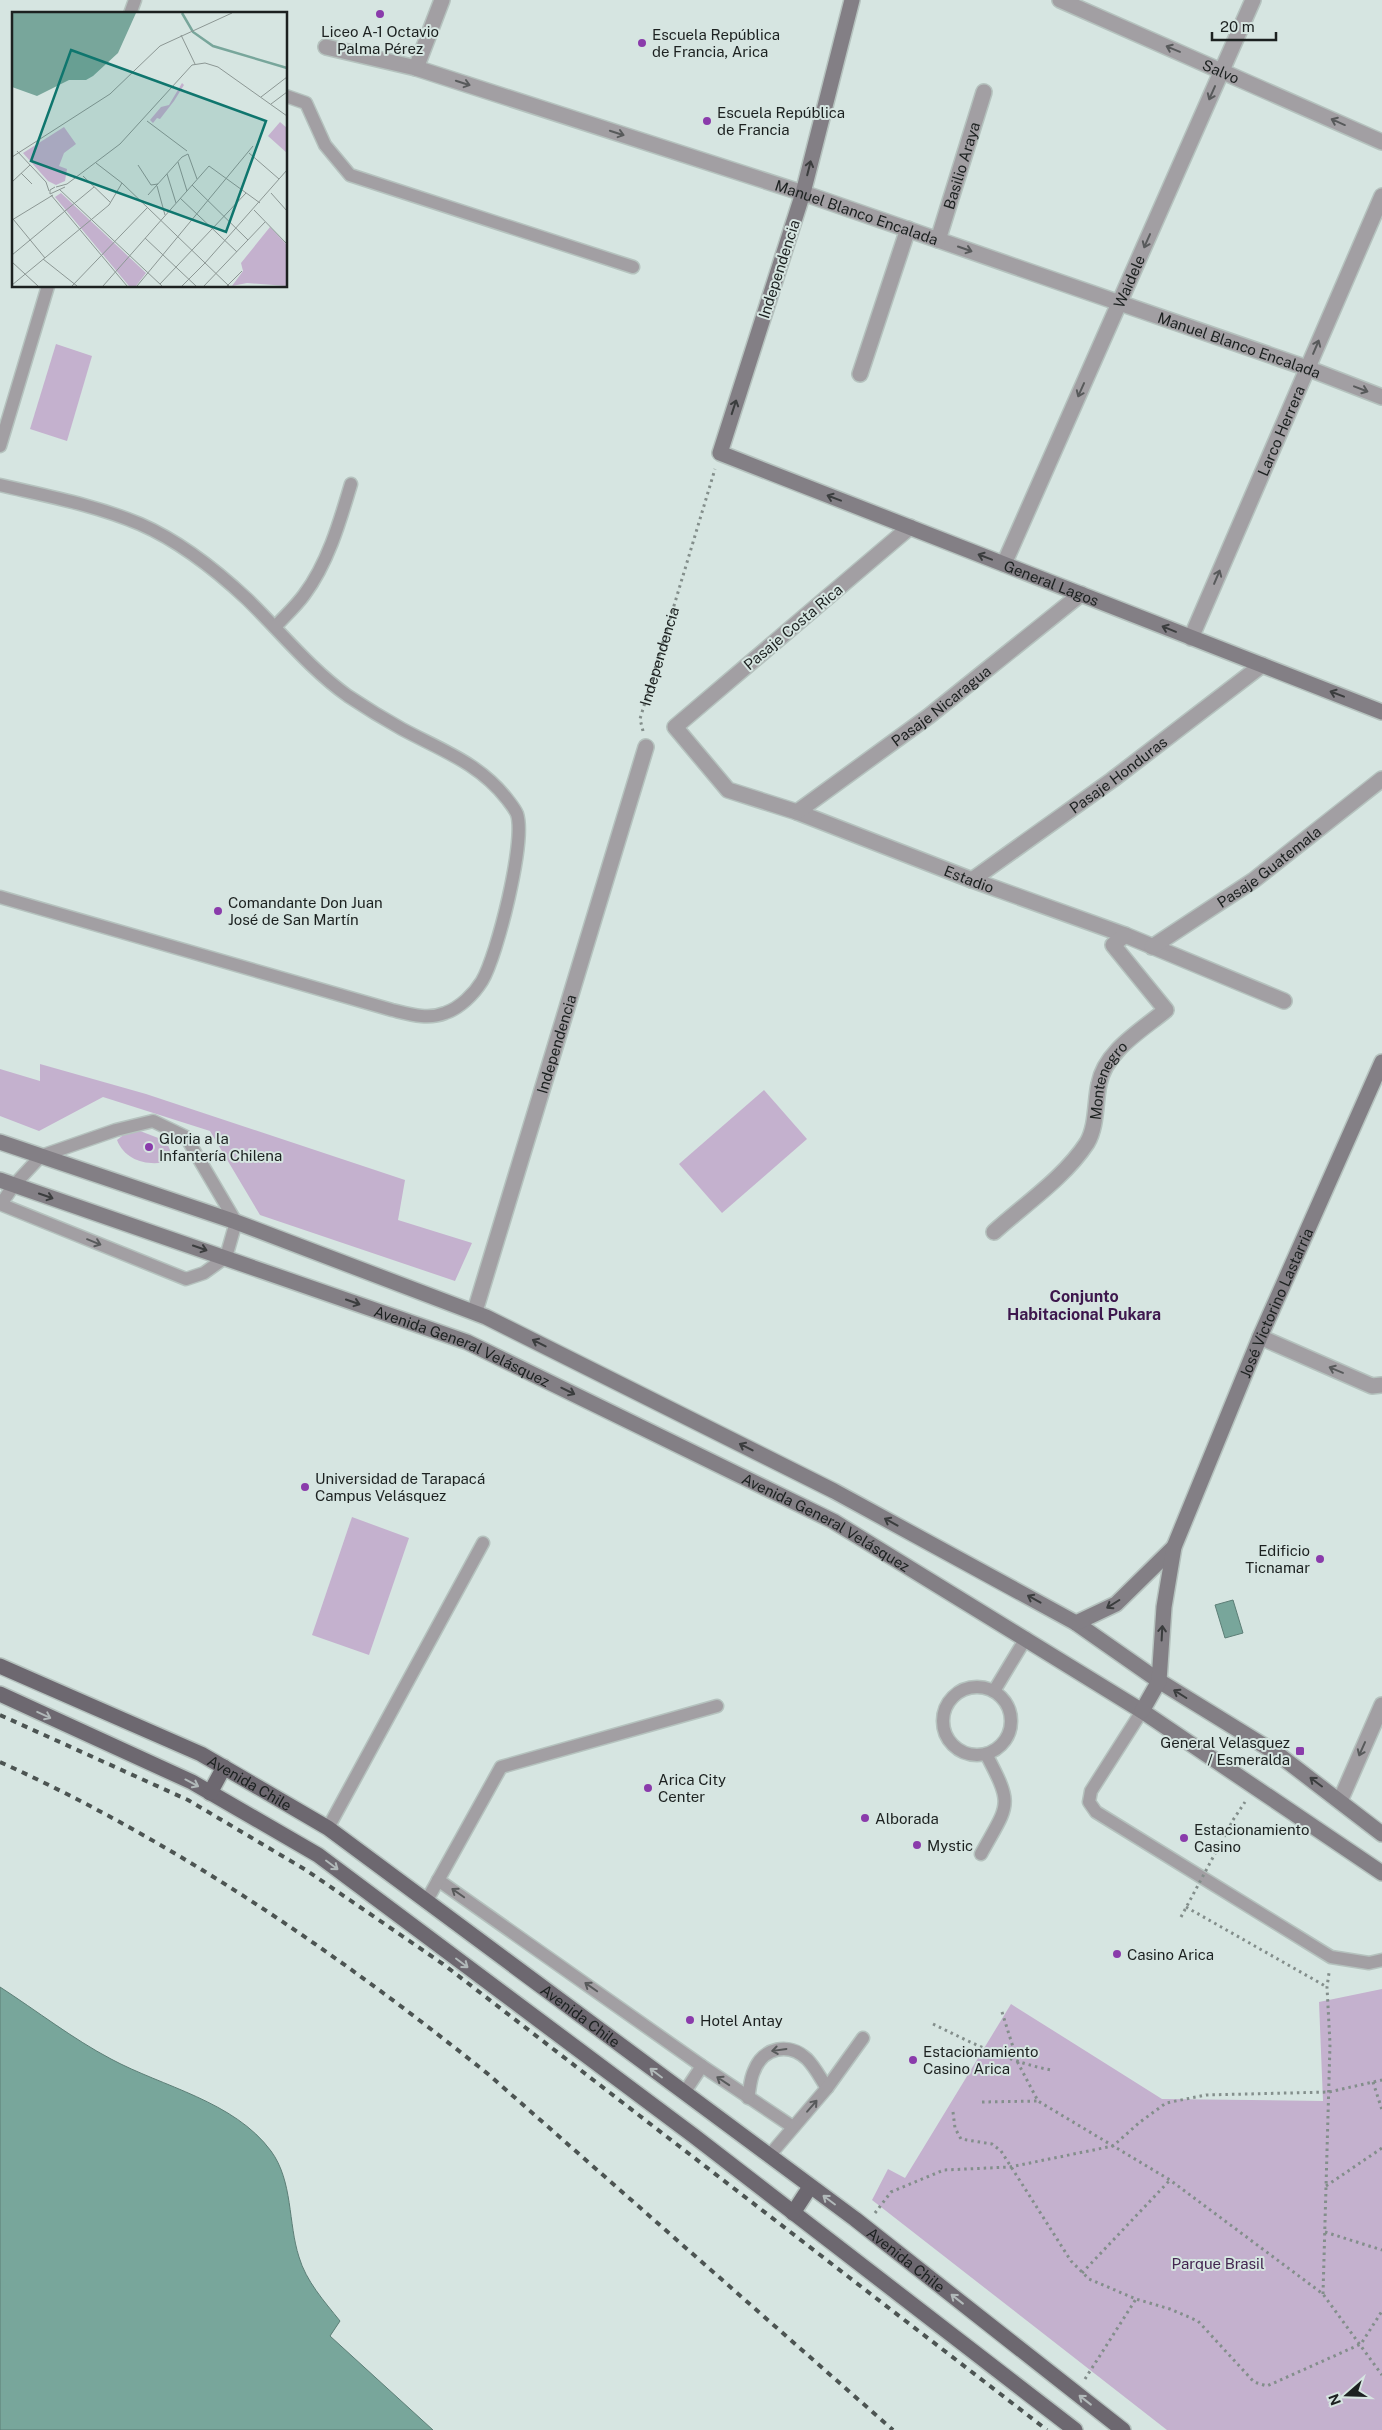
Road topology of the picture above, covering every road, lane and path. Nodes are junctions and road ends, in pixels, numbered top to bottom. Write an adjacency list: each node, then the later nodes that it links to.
1 (135, 0): 6 (lane)
2 (442, 0): 8 (street)
3 (852, 0): 13 (main road, Independencia, one-way to 3)
4 (1060, 0): 9 (street, Salvo, one-way to 4)
5 (1253, 0): 9 (street, Waidele)
6 (131, 12)
7 (326, 47): 8 (street, Manuel Blanco Encalada)
8 (416, 68): 13 (street, Manuel Blanco Encalada, one-way to 13)
9 (1222, 70): 12 (street, Salvo, one-way to 9); 19 (street, Waidele, one-way to 19)
10 (984, 92): 16 (street, Basilio Araya)
11 (288, 97): 17 (lane)
12 (1382, 142)
13 (803, 193): 15 (street, Manuel Blanco Encalada); 24 (main road, Independencia, one-way to 13)
14 (1382, 196): 20 (street, Larco Herrera, one-way to 14)
15 (908, 230): 16 (street, Manuel Blanco Encalada); 21 (street)
16 (938, 240): 19 (street, Manuel Blanco Encalada, one-way to 19)
17 (633, 267)
18 (47, 288): 23 (lane)
19 (1120, 303): 20 (street, Manuel Blanco Encalada); 28 (street, Waidele, one-way to 28)
20 (1307, 368): 22 (street, Manuel Blanco Encalada, one-way to 22); 31 (street, Larco Herrera, one-way to 20)
21 (860, 374)
22 (1382, 397)
23 (0, 446)
24 (720, 453): 27 (main road, General Lagos, one-way to 24); 35 (path, Independencia)
25 (350, 484): 30 (lane)
26 (0, 485): 30 (lane)
27 (910, 527): 28 (main road, General Lagos, one-way to 27); 34 (street, Pasaje Costa Rica)
28 (1004, 564): 29 (main road, General Lagos)
29 (1082, 594): 31 (main road, General Lagos, one-way to 29); 37 (street, Pasaje Nicaragua)
30 (275, 627): 39 (lane)
31 (1191, 638): 32 (main road, General Lagos)
32 (1262, 665): 33 (main road, General Lagos, one-way to 32); 38 (street, Pasaje Honduras)
33 (1382, 712)
34 (676, 727): 37 (street, Estadio)
35 (646, 747): 51 (street, Independencia)
36 (1382, 779): 41 (street, Pasaje Guatemala)
37 (796, 812): 38 (street, Estadio)
38 (972, 880): 40 (street, Estadio)
39 (0, 897)
40 (1125, 935): 41 (street, Estadio); 49 (street, Montenegro)
41 (1152, 947): 42 (street, Estadio)
42 (1284, 1001)
43 (1382, 1062): 52 (main road, José Victorino Lastarria)
44 (0, 1142): 45 (main road, Avenida General Velásquez)
45 (41, 1156): 46 (lane); 48 (main road, Avenida General Velásquez); 48 (lane)
46 (7, 1182): 47 (lane); 50 (main road, Avenida General Velásquez, one-way to 50)
47 (1, 1204): 50 (lane, one-way to 50)
48 (236, 1222): 50 (lane); 51 (main road, Avenida General Velásquez)
49 (994, 1232)
50 (226, 1257): 57 (main road, Avenida General Velásquez, one-way to 57)
51 (475, 1311): 56 (main road, Avenida General Velásquez, one-way to 51)
52 (1260, 1337): 53 (street, one-way to 52); 55 (main road, José Victorino Lastarria)
53 (1382, 1385)
54 (484, 1543): 70 (lane)
55 (1174, 1547): 56 (main road, José Victorino Lastarria, one-way to 56); 59 (main road, José Victorino Lastarria, one-way to 55)
56 (1076, 1623): 59 (main road, Avenida General Velásquez)
57 (1026, 1638): 60 (lane); 64 (main road, Avenida General Velásquez)
58 (0, 1666): 66 (main road, Avenida Chile)
59 (1159, 1681): 64 (main road, José Victorino Lastarria); 68 (main road, Avenida General Velásquez, one-way to 59)
60 (994, 1691): 65 (lane); 65 (lane)
61 (0, 1694): 67 (main road, Avenida Chile, one-way to 67)
62 (1382, 1705): 68 (street, one-way to 68)
63 (717, 1706): 74 (lane)
64 (1142, 1711): 73 (main road, Avenida General Velásquez); 78 (lane)
65 (986, 1754): 72 (lane)
66 (224, 1767): 67 (main road); 70 (main road, Avenida Chile)
67 (210, 1793): 105 (main road, Avenida Chile, one-way to 105)
68 (1340, 1801): 71 (main road, Avenida General Velásquez)
69 (1233, 1820): 76 (path, bridge)
70 (328, 1828): 75 (main road, Avenida Chile)
71 (1382, 1834)
72 (981, 1854)
73 (1382, 1873)
74 (438, 1880): 75 (lane); 85 (lane, one-way to 74)
75 (426, 1902): 91 (main road, Avenida Chile, one-way to 75)
76 (1186, 1907): 77 (path, bridge); 80 (path)
77 (1181, 1917)
78 (1382, 1960)
79 (1330, 1969): 80 (path)
80 (1328, 1987): 90 (path)
81 (1002, 2012): 84 (path)
82 (934, 2024): 84 (path)
83 (863, 2038): 89 (lane)
84 (1018, 2063): 86 (path); 93 (path)
85 (702, 2066): 91 (lane); 92 (lane, one-way to 85)
86 (1051, 2070)
87 (1382, 2080): 88 (path)
88 (1373, 2082): 90 (path); 95 (path)
89 (827, 2088): 92 (lane, one-way to 92); 97 (lane, one-way to 89)
90 (1329, 2092): 98 (path); 104 (path)
91 (684, 2093): 100 (main road, Avenida Chile)
92 (748, 2098): 97 (lane)
93 (1038, 2101): 94 (path); 98 (path)
94 (982, 2102)
95 (1382, 2110)
96 (953, 2112): 101 (path)
97 (793, 2127): 100 (lane)
98 (1113, 2146): 101 (path); 102 (path)
99 (1382, 2148): 104 (path)
100 (768, 2156): 103 (main road, Avenida Chile)
101 (1010, 2167): 106 (path); 109 (path)
102 (1170, 2180): 109 (path); 110 (path)
103 (810, 2187): 105 (main road); 106 (main road, Avenida Chile, one-way to 103)
104 (1326, 2187): 107 (path)
105 (794, 2213): 116 (main road, Avenida Chile)
106 (865, 2227): 115 (main road, Avenida Chile, one-way to 106)
107 (1325, 2232): 108 (path); 110 (path)
108 (1382, 2250)
109 (1082, 2273): 111 (path)
110 (1323, 2294): 113 (path)
111 (1136, 2299): 113 (path); 115 (path)
112 (1382, 2311): 113 (path)
113 (1361, 2344): 114 (path)
114 (1382, 2375)
115 (1076, 2392): 117 (main road, Avenida Chile, one-way to 115)
116 (1075, 2430)
117 (1123, 2430)

